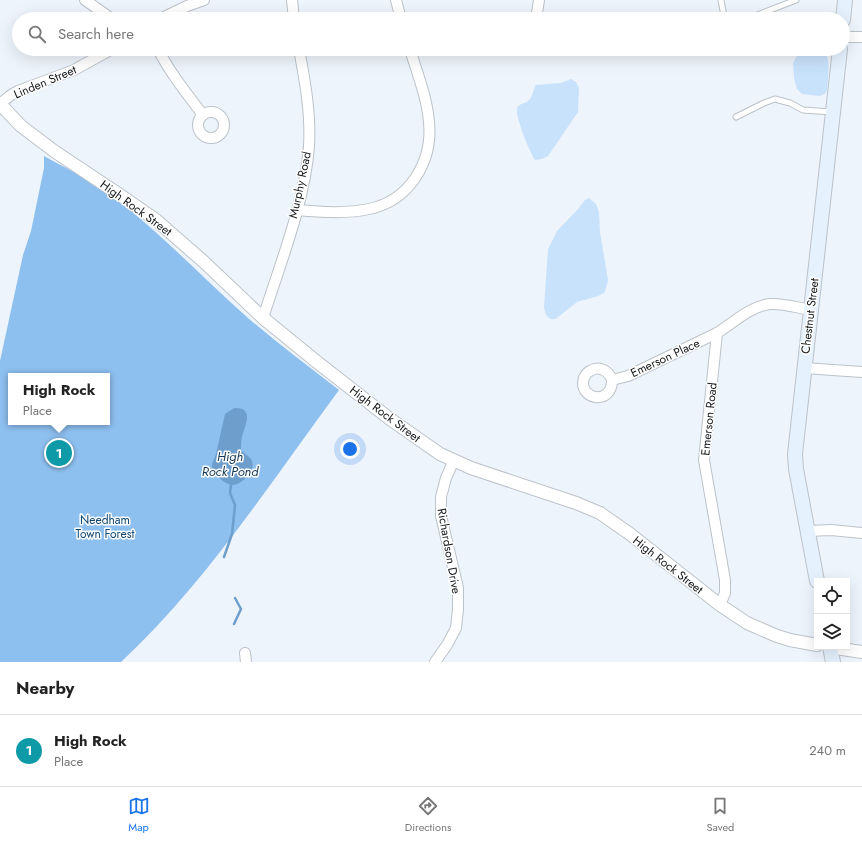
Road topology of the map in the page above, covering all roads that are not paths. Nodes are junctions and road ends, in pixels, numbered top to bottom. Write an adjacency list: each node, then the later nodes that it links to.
1 (85, 0): 9 (street)
2 (204, 0): 10 (street)
3 (292, 0): 11 (street)
4 (396, 0): 12 (street)
5 (539, 0): 13 (street)
6 (721, 0): 14 (lane)
7 (796, 0): 15 (lane)
8 (845, 0): 16 (main road)
9 (102, 12)
10 (175, 12)
11 (293, 12)
12 (399, 12)
13 (537, 12)
14 (723, 12)
15 (765, 12)
16 (844, 12)
17 (850, 37): 18 (street)
18 (862, 37)
19 (99, 56): 24 (street, Linden Street)
20 (162, 56): 26 (street)
21 (300, 56): 28 (street, Murphy Road)
22 (412, 56): 28 (street)
23 (839, 56): 25 (main road, Chestnut Street)
24 (0, 104): 30 (street, High Rock Street)
25 (833, 112): 27 (lane); 29 (main road, Chestnut Street)
26 (203, 115)
27 (736, 118)
28 (296, 210): 30 (street, Murphy Road)
29 (811, 310): 31 (street); 32 (main road, Chestnut Street)
30 (263, 318): 35 (street, High Rock Street)
31 (717, 333): 34 (street, Emerson Place); 39 (street, Emerson Road)
32 (804, 368): 33 (street); 36 (main road, Chestnut Street)
33 (862, 372)
34 (612, 380)
35 (454, 460): 39 (street, High Rock Street); 44 (street, Richardson Drive)
36 (808, 530): 37 (street); 38 (main road, Chestnut Street)
37 (862, 533)
38 (816, 578)
39 (720, 605): 40 (street, High Rock Street)
40 (814, 644)
41 (831, 650): 45 (main road)
42 (849, 650): 43 (street)
43 (862, 652)
44 (435, 662)
45 (833, 662)

